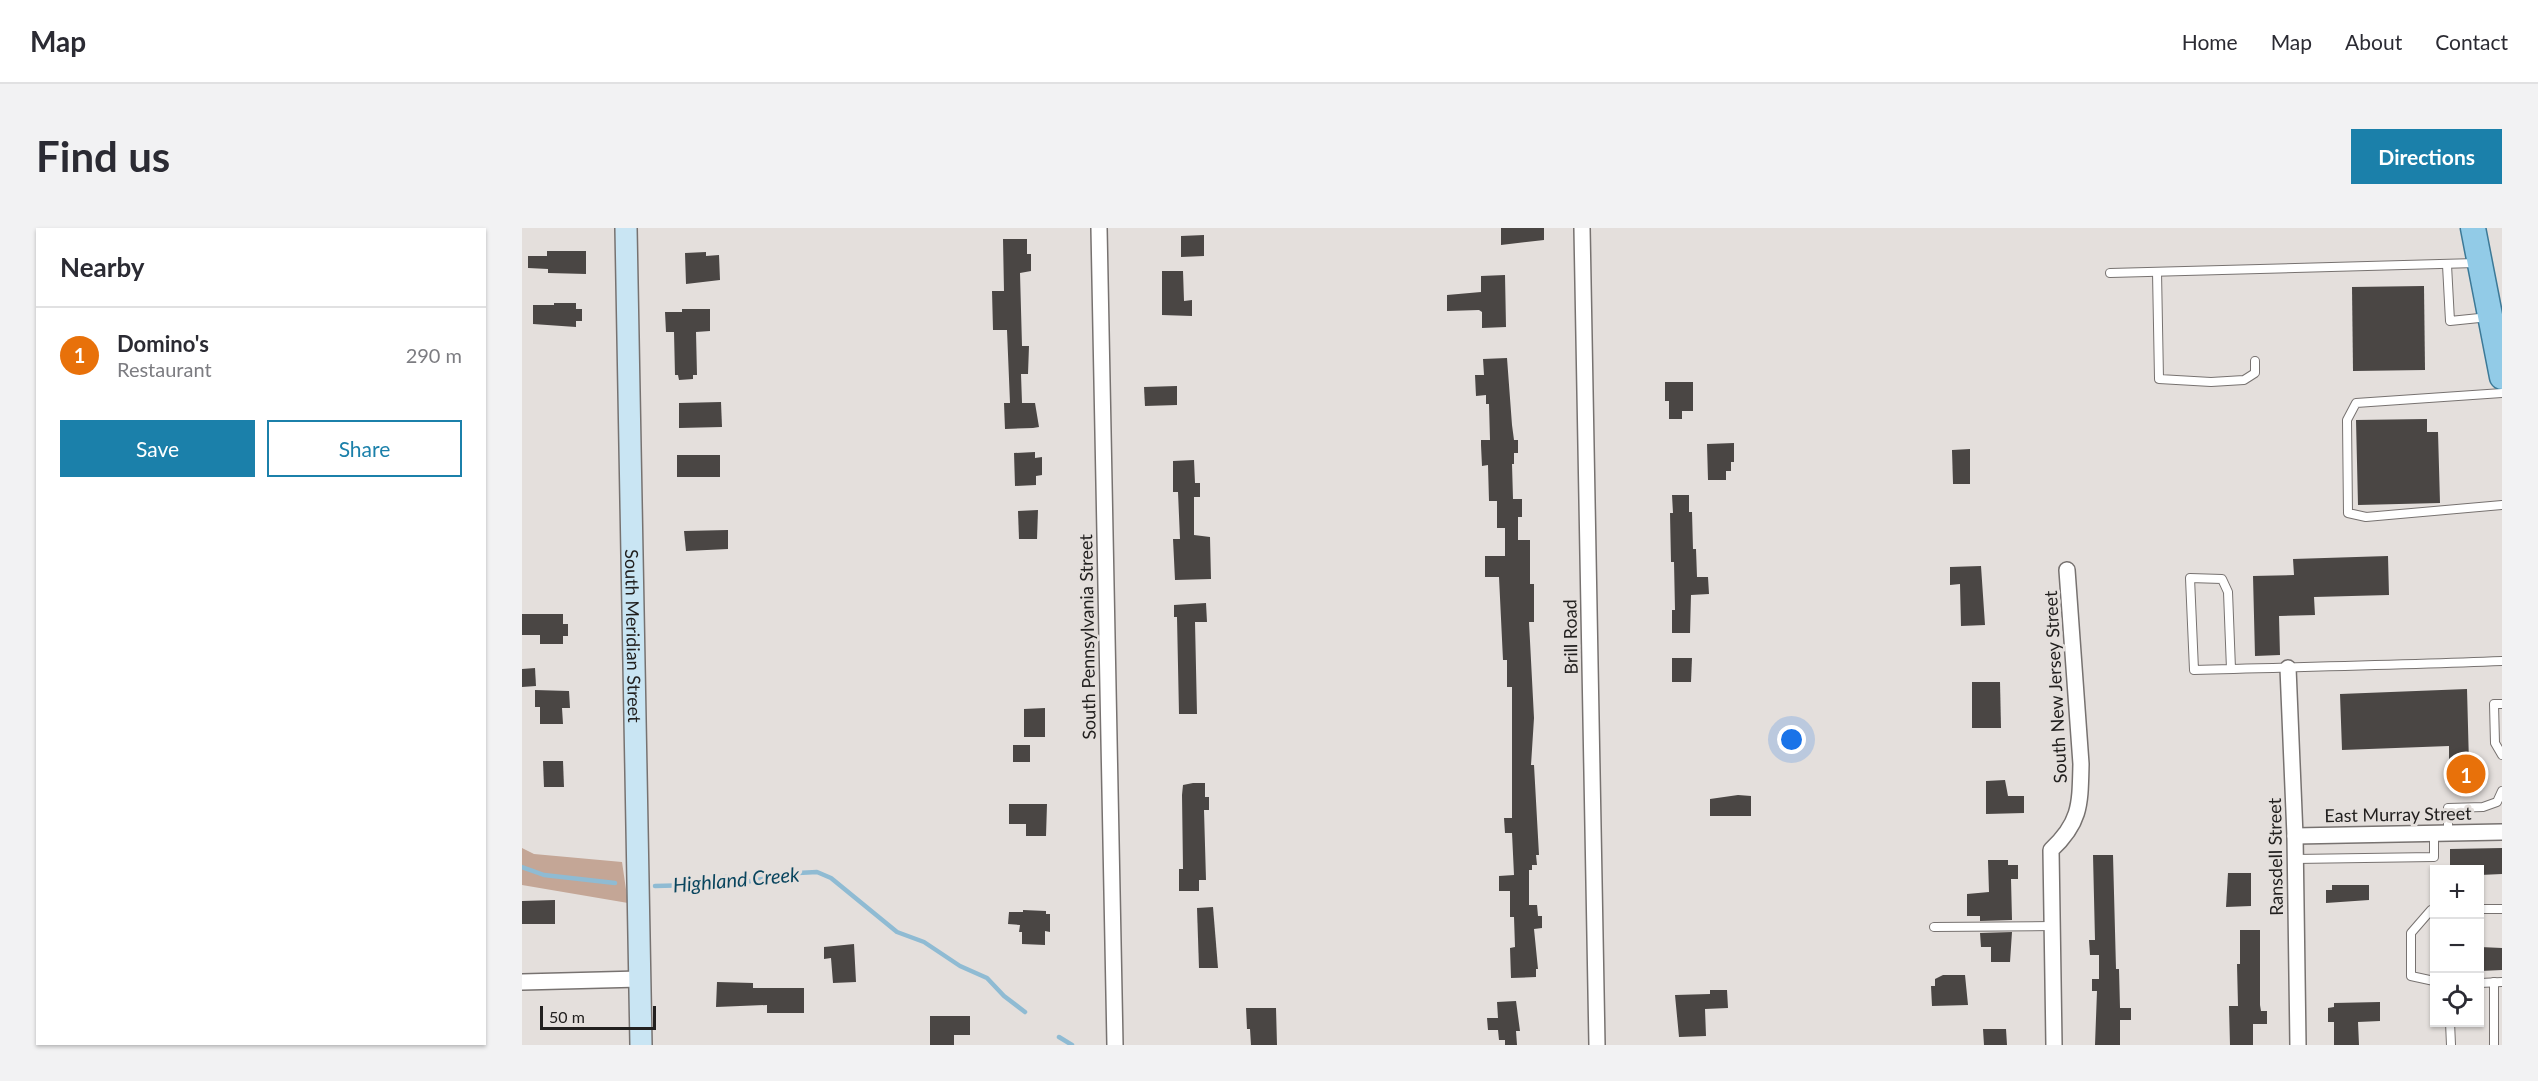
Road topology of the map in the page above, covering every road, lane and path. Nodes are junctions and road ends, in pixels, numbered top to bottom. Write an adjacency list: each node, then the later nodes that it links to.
1 (626, 228): 30 (main road, South Meridian Street)
2 (1100, 228): 36 (street, South Pennsylvania Street)
3 (1582, 228): 37 (street, Brill Road)
4 (2473, 228): 5 (main road)
5 (2481, 263): 6 (lane); 9 (main road)
6 (2447, 265): 7 (lane); 9 (lane)
7 (2157, 272): 8 (lane); 10 (lane)
8 (2110, 273)
9 (2492, 317): 11 (main road)
10 (2254, 361)
11 (2502, 377)
12 (2502, 393): 13 (lane)
13 (2502, 505)
14 (2067, 570): 28 (street, South New Jersey Street)
15 (2502, 661): 16 (lane)
16 (2288, 668): 17 (lane); 23 (street, Ransdell Street)
17 (2231, 669): 17 (lane)
18 (2502, 704): 19 (lane)
19 (2502, 755)
20 (2502, 791): 22 (lane)
21 (2502, 832): 22 (street, East Murray Street)
22 (2441, 833): 23 (street, East Murray Street); 24 (lane)
23 (2295, 836): 24 (street, Ransdell Street)
24 (2295, 859): 39 (street, Ransdell Street)
25 (2484, 909): 26 (lane)
26 (2502, 909)
27 (2430, 911): 31 (lane)
28 (2052, 926): 29 (lane); 38 (street, South New Jersey Street)
29 (1934, 927)
30 (640, 979): 32 (street); 35 (main road, South Meridian Street)
31 (2430, 980)
32 (522, 982)
33 (2498, 982): 41 (lane)
34 (2450, 1027): 40 (lane)
35 (641, 1045)
36 (1115, 1045)
37 (1597, 1045)
38 (2054, 1045)
39 (2298, 1045)
40 (2451, 1045)
41 (2494, 1045)

